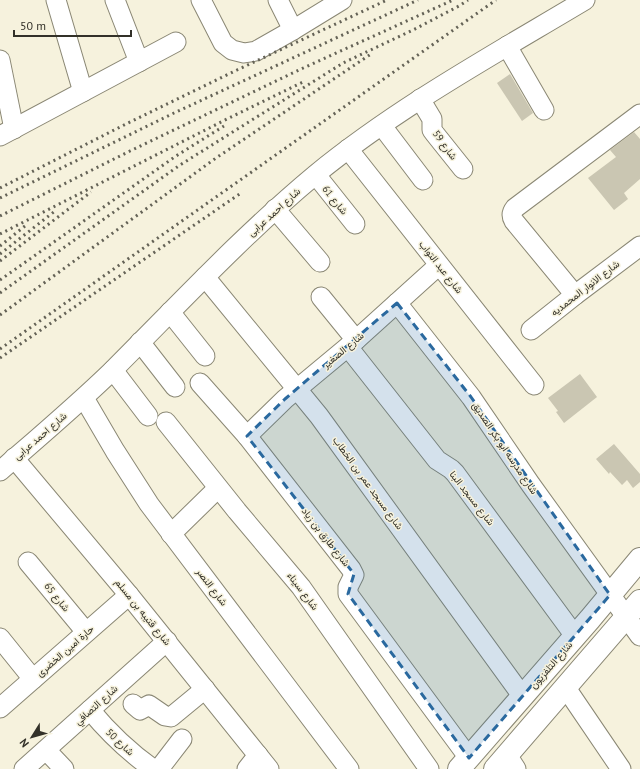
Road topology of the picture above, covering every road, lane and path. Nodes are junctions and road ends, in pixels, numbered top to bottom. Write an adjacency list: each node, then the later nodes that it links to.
1 (56, 0): 12 (street)
2 (115, 0): 11 (street)
3 (200, 0): 7 (street)
4 (278, 0): 7 (street)
5 (342, 0): 7 (street)
6 (585, 0): 9 (street, شارع احمد عرابى)
7 (293, 30)
8 (176, 42): 11 (street)
9 (507, 46): 13 (street, شارع احمد عرابى); 14 (street)
10 (0, 60): 17 (street)
11 (139, 62): 12 (street)
12 (83, 92): 17 (street)
13 (420, 99): 16 (street, شارع احمد عرابى); 19 (street, شارع 59)
14 (544, 110)
15 (640, 114): 28 (street)
16 (382, 126): 18 (street, شارع احمد عرابى); 21 (street)
17 (7, 132)
18 (348, 150): 20 (street, شارع احمد عرابى); 26 (street, شارع عبد التواب)
19 (463, 169)
20 (316, 175): 22 (street, شارع احمد عرابى); 23 (street, شارع 61)
21 (423, 180)
22 (275, 210): 25 (street); 27 (street, شارع احمد عرابى)
23 (355, 224)
24 (640, 246): 28 (street, شارع الانوار المحمديه)
25 (320, 262)
26 (439, 265): 30 (street, شارع الصغير); 38 (street, شارع عبد التواب)
27 (205, 277): 31 (street, شارع احمد عرابى); 40 (street, شارع مسجد عمر بن الخطاب)
28 (574, 295): 32 (street, شارع الانوار المحمديه)
29 (322, 297): 34 (street, شارع مسجد البنا)
30 (397, 303): 34 (street, شارع الصغير); 52 (street, شارع مدرسه ابو بكر الصديق)
31 (170, 312): 33 (street, شارع احمد عرابى); 35 (street)
32 (531, 330)
33 (140, 342): 36 (street, شارع احمد عرابى); 39 (street)
34 (352, 344): 40 (street, شارع الصغير); 56 (street, شارع مسجد البنا)
35 (205, 356)
36 (113, 370): 41 (street, شارع احمد عرابى); 42 (street)
37 (200, 383): 44 (street, شارع طارق بن زياد)
38 (534, 385)
39 (175, 387)
40 (297, 389): 44 (street, شارع الصغير); 64 (street, شارع مسجد عمر بن الخطاب)
41 (84, 398): 45 (street, شارع احمد عرابى); 48 (street, شارع النصر)
42 (148, 416)
43 (166, 422): 47 (street, شارع سيناء)
44 (247, 436): 71 (street, شارع طارق بن زياد)
45 (14, 458): 46 (street, شارع احمد عرابى); 51 (street, شارع قتيبه بن مسلم)
46 (0, 471)
47 (218, 488): 48 (street); 78 (street, شارع سيناء)
48 (172, 534): 77 (street, شارع النصر)
49 (640, 559): 52 (main road, شارع التلفزيون)
50 (28, 562): 55 (street, شارع 65)
51 (130, 595): 55 (street, حارة امين الخضرى); 60 (street, شارع قتيبه بن مسلم)
52 (610, 595): 53 (street, شارع مدرسه ابو بكر الصديق); 54 (main road, شارع التلفزيون)
53 (633, 609): 57 (street, شارع مدرسه ابو بكر الصديق); 59 (main road)
54 (590, 619): 56 (main road, شارع التلفزيون); 59 (main road)
55 (86, 632): 61 (street, حارة امين الخضرى)
56 (575, 636): 64 (main road, شارع التلفزيون)
57 (640, 636)
58 (0, 638): 61 (street)
59 (607, 640): 62 (main road)
60 (167, 641): 63 (street, شارع قتيبه بن مسلم); 67 (street, شارع التصافي)
61 (33, 679): 66 (street, حارة امين الخضرى)
62 (566, 688): 72 (main road); 79 (street)
63 (205, 689): 65 (street); 70 (street, شارع قتيبه بن مسلم)
64 (523, 696): 71 (main road, شارع التلفزيون)
65 (133, 704)
66 (0, 708)
67 (90, 710): 69 (street, شارع التصافي); 75 (street, شارع 50)
68 (182, 739): 76 (street)
69 (46, 750): 73 (street, شارع التصافي); 74 (street)
70 (258, 764)
71 (464, 764)
72 (506, 764)
73 (24, 769)
74 (64, 769)
75 (153, 769)
76 (158, 769)
77 (349, 769)
78 (429, 769)
79 (621, 769)

